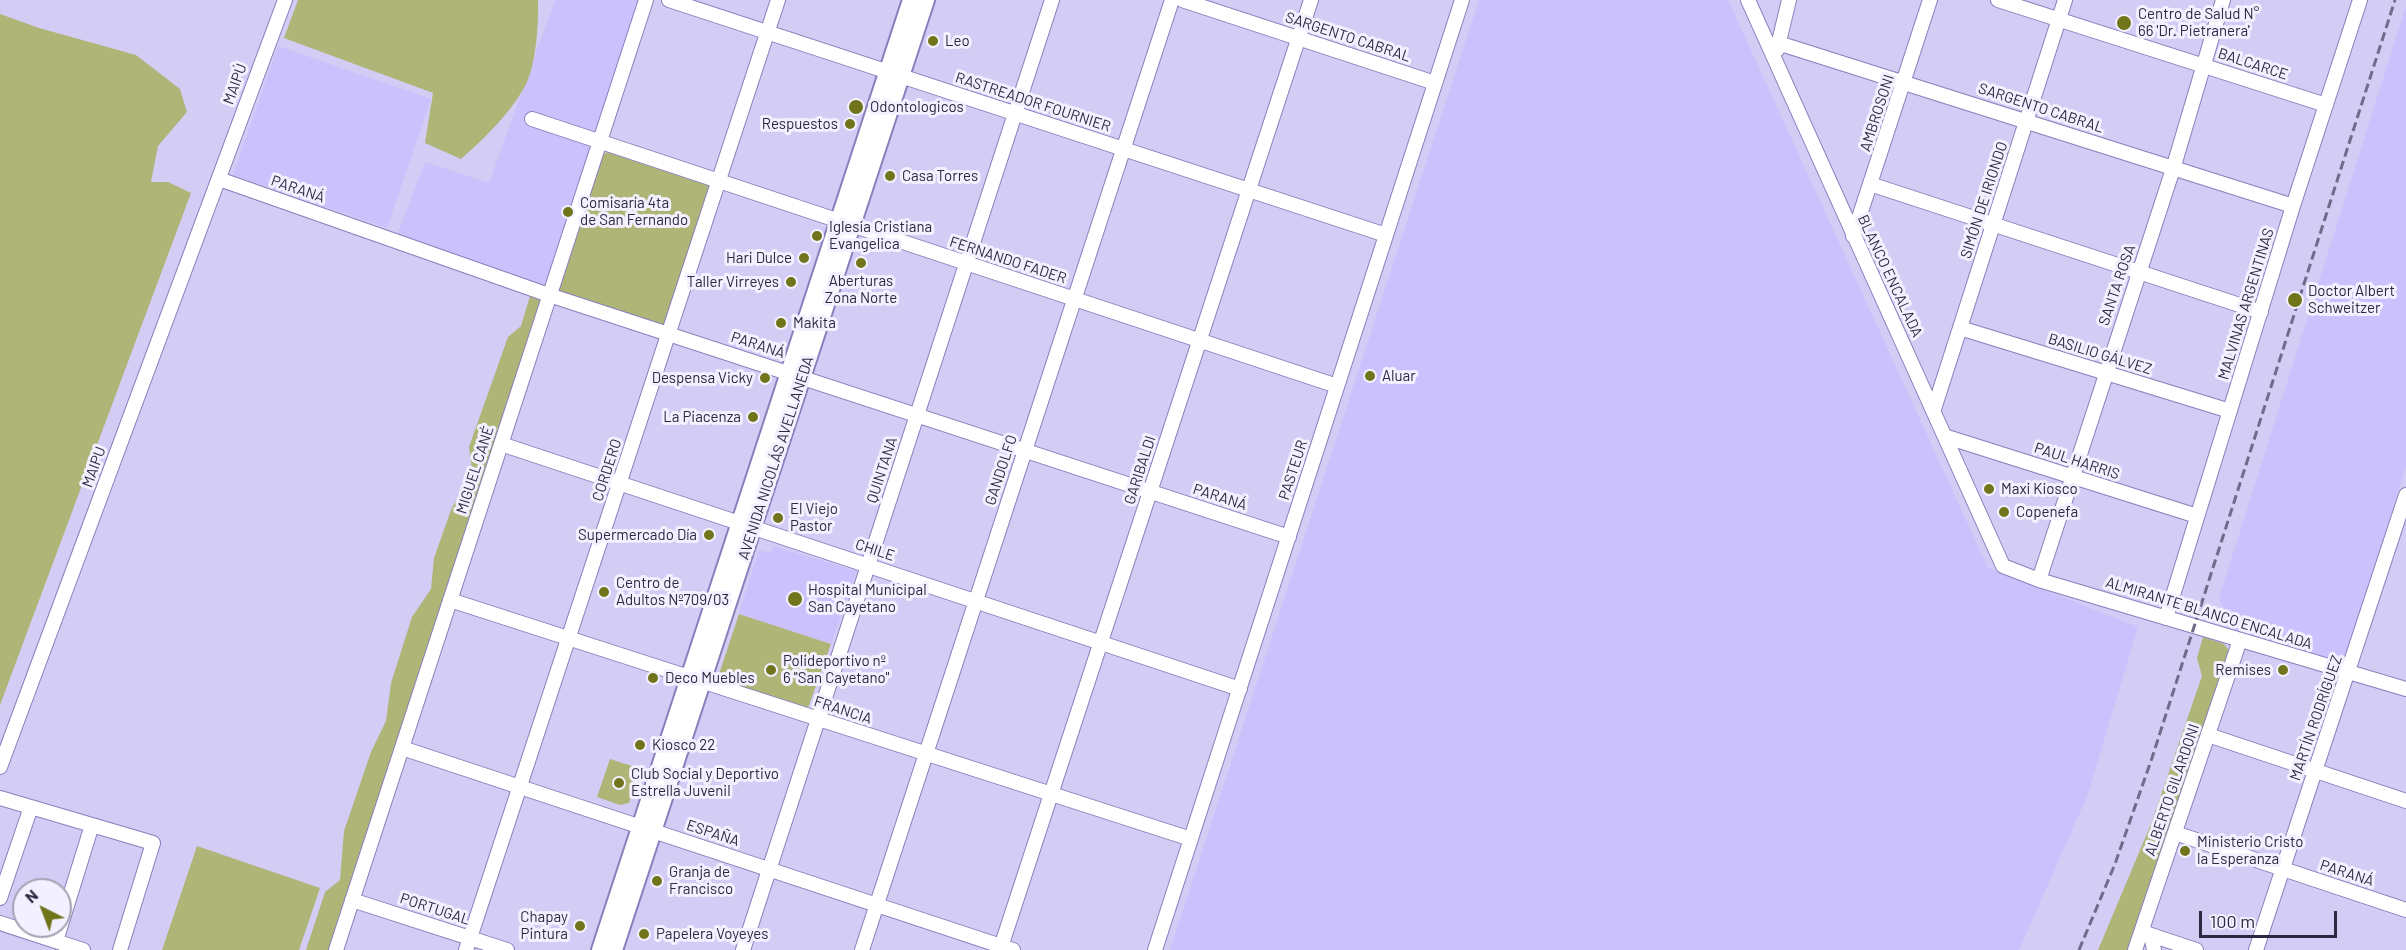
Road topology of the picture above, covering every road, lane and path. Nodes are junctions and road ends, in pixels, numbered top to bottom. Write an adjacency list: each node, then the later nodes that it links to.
1 (285, 0): 35 (street, MAIPÚ)
2 (646, 0): 32 (street, MIGUEL CANÉ)
3 (669, 0): 20 (street, RASTREADOR FOURNIER)
4 (778, 0): 20 (street, CORDERO)
5 (911, 0): 25 (main road, AVENIDA NICOLÁS AVELLANEDA)
6 (926, 0): 25 (main road, AVENIDA NICOLÁS AVELLANEDA)
7 (1052, 0): 29 (street, QUINTANA)
8 (1172, 0): 33 (street, GANDOLFO)
9 (1182, 0): 21 (street, SARGENTO CABRAL)
10 (1311, 0): 21 (street, GARIBALDI)
11 (1462, 0): 26 (street, PASTEUR)
12 (1748, 0): 23 (street, BLANCO ENCALADA)
13 (1789, 0): 22 (street)
14 (1930, 0): 27 (street, AMBROSONI)
15 (1998, 0): 19 (street, BALCARCE)
16 (2065, 0): 19 (street, SIMÓN DE IRIONDO)
17 (2223, 0): 24 (street, SANTA ROSA)
18 (2360, 0): 28 (street, MALVINAS ARGENTINAS)
19 (2059, 19): 24 (street, BALCARCE); 31 (street, SIMÓN DE IRIONDO)
20 (768, 32): 25 (street, RASTREADOR FOURNIER); 36 (street, CORDERO)
21 (1298, 38): 26 (street, SARGENTO CABRAL); 38 (street, GARIBALDI)
22 (1778, 43): 23 (street); 27 (street, SARGENTO CABRAL)
23 (1775, 58): 43 (street, BLANCO ENCALADA)
24 (2202, 65): 28 (street, BALCARCE); 34 (street, SANTA ROSA)
25 (894, 74): 29 (street, RASTREADOR FOURNIER); 40 (main road, AVENIDA NICOLÁS AVELLANEDA)
26 (1435, 83): 42 (street, PASTEUR)
27 (1904, 83): 31 (street, SARGENTO CABRAL); 37 (street, AMBROSONI)
28 (2326, 105): 39 (street, MALVINAS ARGENTINAS)
29 (1016, 113): 33 (street, RASTREADOR FOURNIER); 44 (street, QUINTANA)
30 (532, 119): 32 (street, FERNANDO FADER)
31 (2026, 121): 34 (street, SARGENTO CABRAL); 41 (street, SIMÓN DE IRIONDO)
32 (600, 142): 36 (street, FERNANDO FADER); 46 (street, MIGUEL CANÉ)
33 (1123, 148): 38 (street, RASTREADOR FOURNIER); 47 (street, GANDOLFO)
34 (2173, 169): 39 (street, SARGENTO CABRAL); 45 (street, SANTA ROSA)
35 (219, 179): 46 (street, PARANÁ); 85 (street, MAIPU)
36 (719, 182): 40 (street, FERNANDO FADER); 50 (street, CORDERO)
37 (1870, 184): 41 (street); 43 (street, AMBROSONI)
38 (1249, 190): 42 (street, RASTREADOR FOURNIER); 51 (street, GARIBALDI)
39 (2293, 206): 48 (street, MALVINAS ARGENTINAS)
40 (845, 223): 44 (street, FERNANDO FADER); 53 (main road, AVENIDA NICOLÁS AVELLANEDA)
41 (1993, 225): 45 (street); 49 (street, SIMÓN DE IRIONDO)
42 (1386, 235): 54 (street, PASTEUR)
43 (1853, 236): 55 (street, BLANCO ENCALADA)
44 (967, 264): 47 (street, FERNANDO FADER); 57 (street, QUINTANA)
45 (2140, 271): 48 (street); 52 (street, SANTA ROSA)
46 (549, 295): 50 (street, PARANÁ); 59 (street, MIGUEL CANÉ)
47 (1074, 299): 51 (street, FERNANDO FADER); 60 (street, GANDOLFO)
48 (2261, 312): 56 (street, MALVINAS ARGENTINAS)
49 (1960, 328): 52 (street, BASILIO GÁLVEZ); 55 (street, SIMÓN DE IRIONDO)
50 (669, 334): 53 (street, PARANÁ); 62 (street, CORDERO)
51 (1199, 341): 54 (street, FERNANDO FADER); 63 (street, GARIBALDI)
52 (2104, 374): 56 (street, BASILIO GÁLVEZ); 61 (street, SANTA ROSA)
53 (795, 375): 57 (street, PARANÁ); 66 (main road, AVENIDA NICOLÁS AVELLANEDA)
54 (1337, 386): 67 (street, PASTEUR)
55 (1934, 409): 58 (street, BLANCO ENCALADA)
56 (2230, 411): 65 (street, MALVINAS ARGENTINAS)
57 (918, 415): 60 (street, PARANÁ); 68 (street, QUINTANA)
58 (1947, 437): 61 (street, PAUL HARRIS); 69 (street, BLANCO ENCALADA)
59 (501, 444): 62 (street, CHILE); 71 (street, MIGUEL CANÉ)
60 (1025, 450): 63 (street, PARANÁ); 72 (street, GANDOLFO)
61 (2071, 477): 65 (street, PAUL HARRIS); 70 (street, SANTA ROSA)
62 (620, 483): 66 (street, CHILE); 74 (street, CORDERO)
63 (1150, 491): 67 (street, PARANÁ); 76 (street, GARIBALDI)
64 (2406, 495): 77 (street, MARTÍN RODRÍGUEZ)
65 (2197, 516): 73 (street, MALVINAS ARGENTINAS)
66 (746, 525): 68 (street, CHILE); 78 (main road, AVENIDA NICOLÁS AVELLANEDA)
67 (1289, 537): 79 (street, PASTEUR)
68 (869, 566): 72 (street, CHILE); 81 (street, QUINTANA)
69 (2003, 566): 70 (street, ALMIRANTE BLANCO ENCALADA)
70 (2039, 579): 73 (street, ALMIRANTE BLANCO ENCALADA)
71 (450, 600): 74 (street, FRANCIA); 83 (street, MIGUEL CANÉ)
72 (976, 601): 76 (street, CHILE); 84 (street, GANDOLFO)
73 (2166, 618): 75 (street, ALMIRANTE BLANCO ENCALADA)
74 (569, 639): 78 (street, FRANCIA); 87 (street, CORDERO)
75 (2240, 640): 77 (street, ALMIRANTE BLANCO ENCALADA); 82 (street, ALBERTO GILARDONI)
76 (1100, 642): 79 (street, CHILE); 88 (street, GARIBALDI)
77 (2349, 673): 80 (street, ALMIRANTE BLANCO ENCALADA); 86 (street, MARTÍN RODRÍGUEZ)
78 (696, 679): 81 (street, FRANCIA); 93 (main road, AVENIDA NICOLÁS AVELLANEDA)
79 (1240, 689): 95 (street, PASTEUR)
80 (2406, 690)
81 (819, 719): 84 (street, FRANCIA); 96 (street, QUINTANA)
82 (2208, 735): 86 (street); 94 (street, ALBERTO GILARDONI)
83 (402, 748): 87 (street, ESPAÑA); 99 (street, MIGUEL CANÉ)
84 (927, 754): 88 (street, FRANCIA); 100 (street, GANDOLFO)
85 (0, 767)
86 (2315, 770): 90 (street); 97 (street, MARTÍN RODRÍGUEZ)
87 (520, 787): 93 (street, ESPAÑA); 105 (street, CORDERO)
88 (1051, 794): 95 (street, FRANCIA); 106 (street, GARIBALDI)
89 (0, 798): 91 (street)
90 (2406, 801)
91 (31, 807): 92 (street); 98 (street)
92 (92, 825): 104 (street); 108 (street)
93 (646, 829): 96 (street, ESPAÑA); 111 (main road, AVENIDA NICOLÁS AVELLANEDA); 112 (main road, AVENIDA NICOLÁS AVELLANEDA)
94 (2175, 833): 97 (street, PARANÁ); 103 (street, ALBERTO GILARDONI)
95 (1191, 839): 115 (street, PASTEUR)
96 (769, 869): 100 (street, ESPAÑA); 113 (street, QUINTANA)
97 (2283, 869): 101 (street, PARANÁ); 119 (street, MARTÍN RODRÍGUEZ)
98 (0, 898)
99 (352, 900): 105 (street, PORTUGAL); 109 (street, MIGUEL CANÉ)
100 (878, 905): 106 (street, ESPAÑA); 114 (street, GANDOLFO)
101 (2406, 910)
102 (0, 923): 104 (street)
103 (2146, 933): 116 (street, ALBERTO GILARDONI); 117 (street); 118 (street)
104 (56, 941): 107 (street)
105 (468, 944): 110 (street, PORTUGAL)
106 (1005, 949)
107 (83, 950)
108 (120, 950)
109 (336, 950)
110 (507, 950)
111 (600, 950)
112 (614, 950)
113 (743, 950)
114 (862, 950)
115 (1155, 950)
116 (2135, 950)
117 (2154, 950)
118 (2196, 950)
119 (2256, 950)

